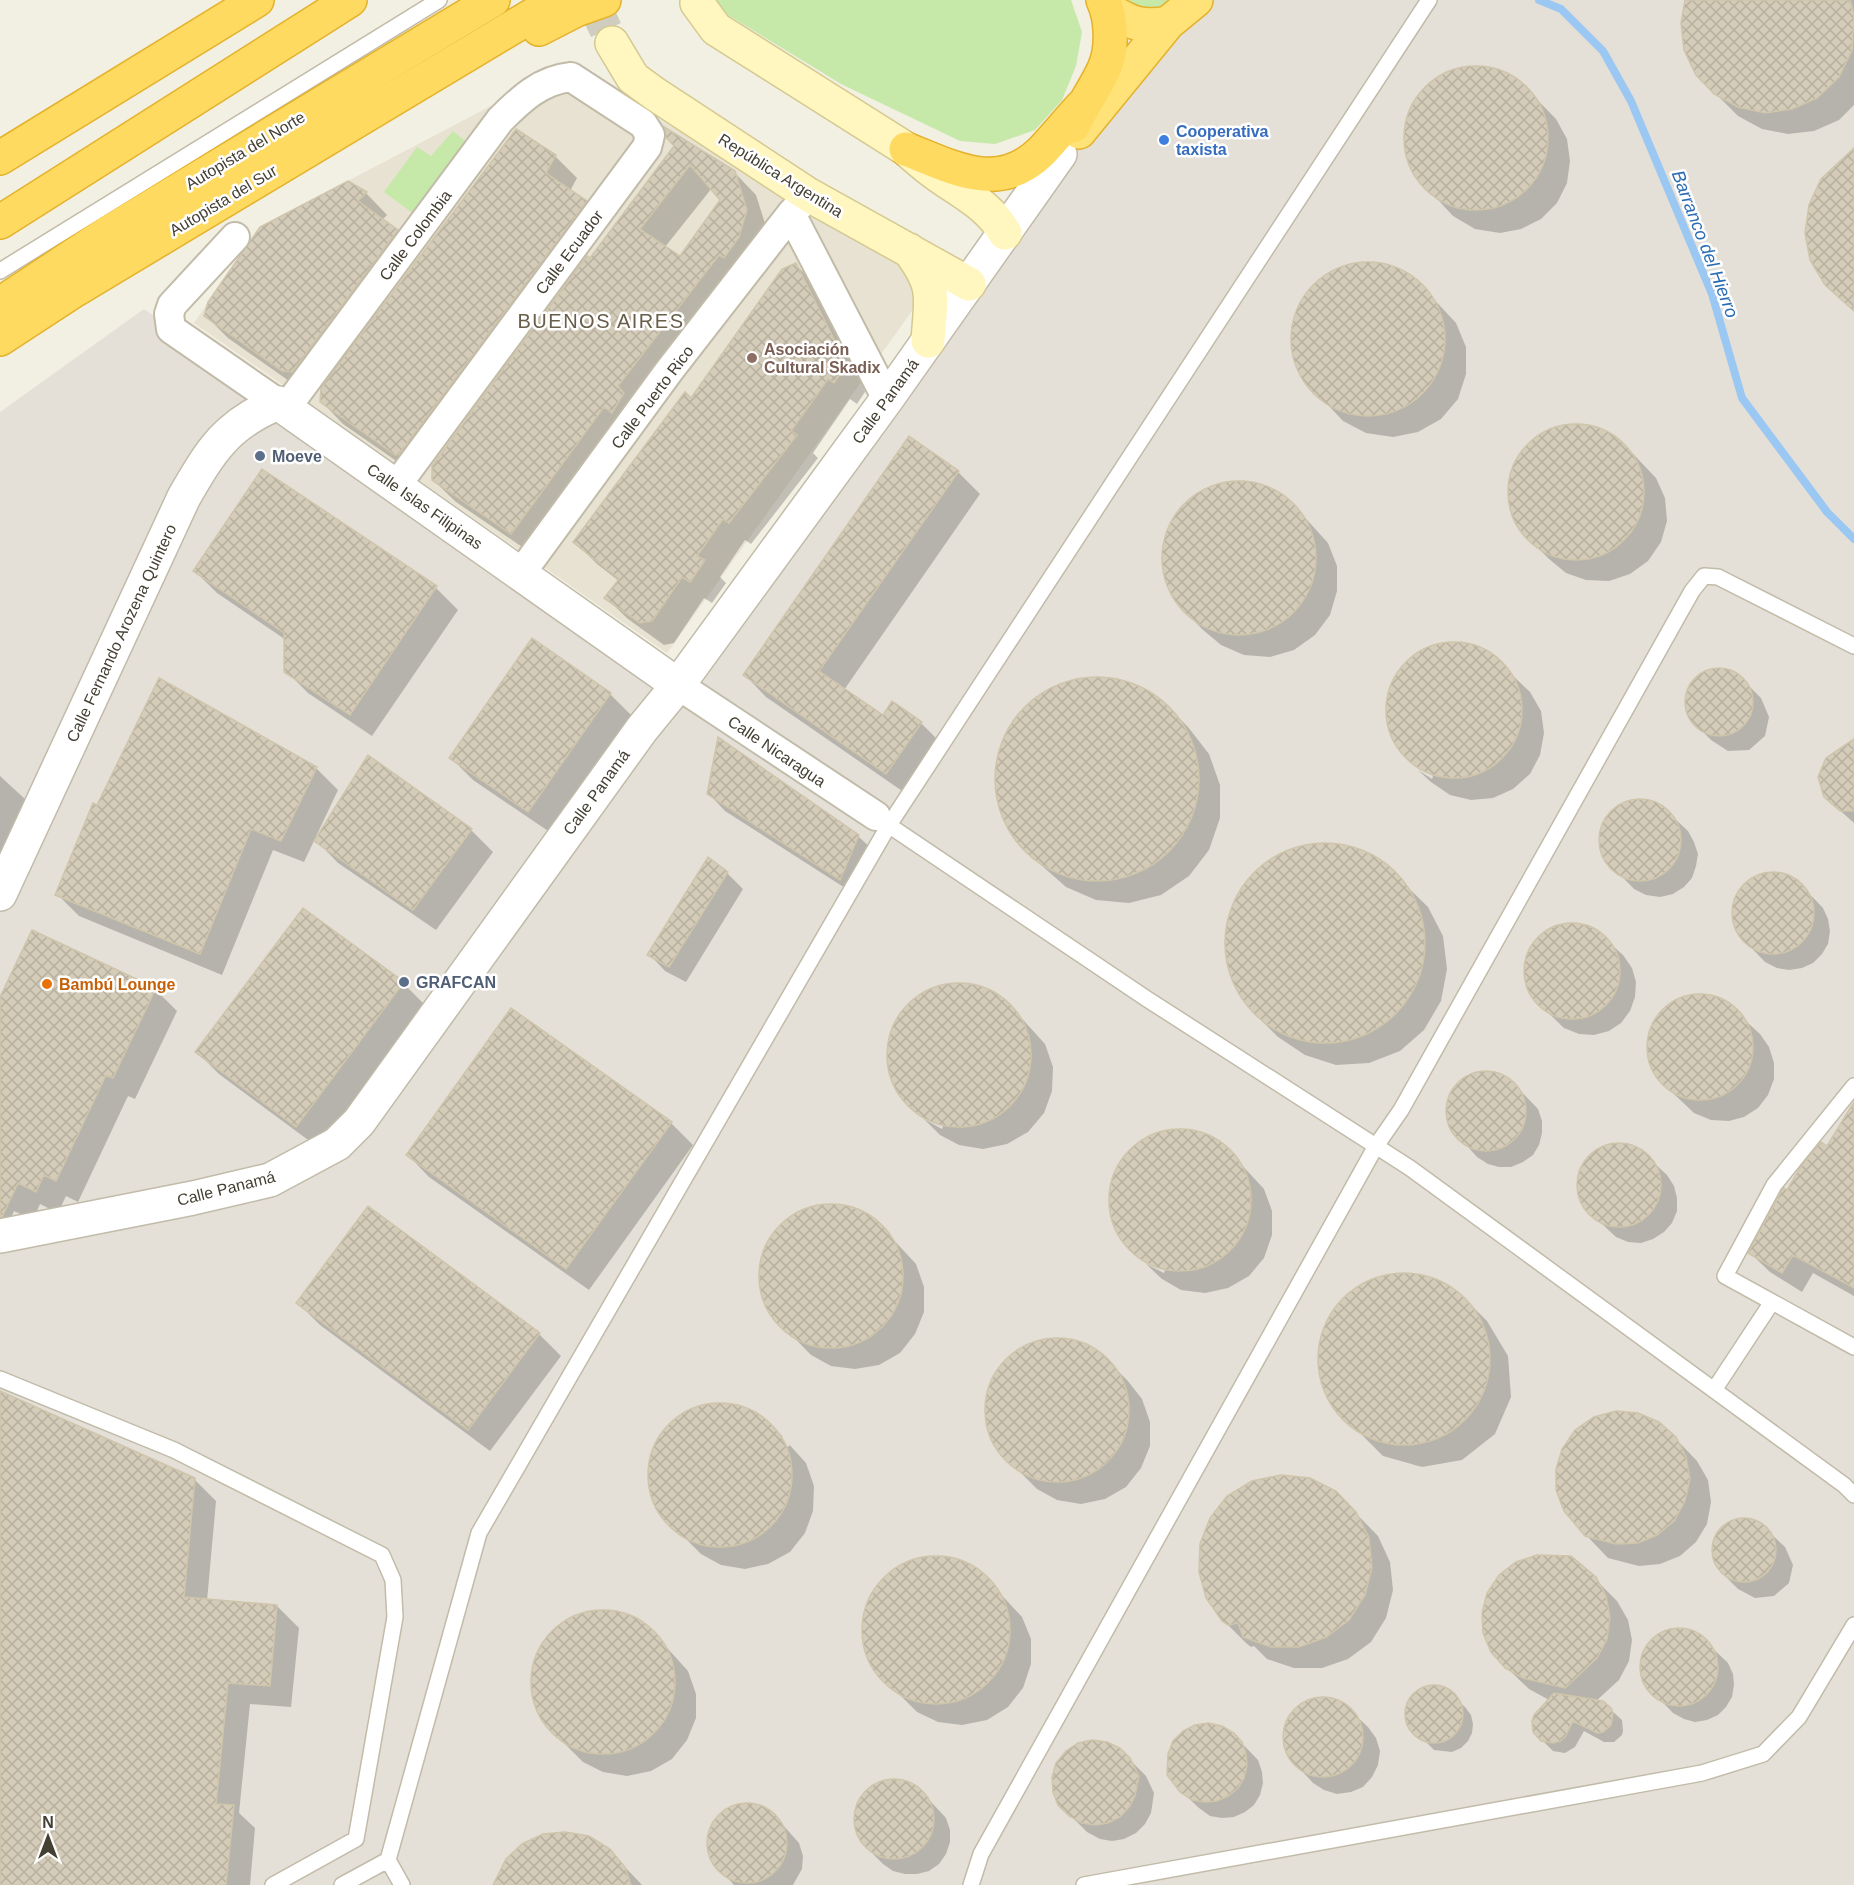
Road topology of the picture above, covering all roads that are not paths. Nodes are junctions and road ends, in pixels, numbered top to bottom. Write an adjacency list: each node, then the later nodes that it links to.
1 (257, 0): 19 (highway)
2 (350, 0): 21 (highway)
3 (439, 0): 25 (lane)
4 (493, 0): 27 (highway, Autopista del Norte)
5 (531, 0): 14 (highway)
6 (558, 0): 14 (highway)
7 (604, 0): 14 (highway)
8 (1196, 0): 12 (highway)
9 (1429, 0): 36 (lane)
10 (697, 3): 17 (main road)
11 (1106, 5): 12 (highway); 16 (highway)
12 (1168, 23): 18 (highway)
13 (612, 43): 20 (main road, República Argentina)
14 (448, 64): 28 (highway, Autopista del Sur)
15 (558, 79): 31 (street, Calle Colombia); 32 (street, Calle Ecuador)
16 (1082, 106): 17 (highway); 18 (highway)
17 (906, 149): 22 (main road)
18 (1060, 154): 22 (street, Calle Panamá)
19 (0, 158)
20 (800, 205): 24 (main road, República Argentina); 30 (street, República Argentina); 33 (street, Calle Puerto Rico)
21 (0, 222)
22 (1005, 233): 26 (street, Calle Panamá)
23 (235, 237): 31 (street, Calle Islas Filipinas)
24 (909, 250): 26 (main road, República Argentina); 29 (main road)
25 (0, 271)
26 (969, 284): 29 (street, Calle Panamá)
27 (0, 304)
28 (0, 339)
29 (928, 341): 30 (street, Calle Panamá)
30 (887, 399): 35 (street, Calle Panamá)
31 (282, 406): 32 (street, Calle Islas Filipinas); 37 (street, Calle Fernando Arozena Quintero)
32 (396, 486): 33 (street, Calle Islas Filipinas)
33 (521, 573): 35 (street, Calle Islas Filipinas)
34 (1854, 646): 39 (lane)
35 (678, 685): 36 (street, Calle Nicaragua); 40 (street, Calle Panamá)
36 (883, 821): 39 (lane); 47 (lane)
37 (0, 894)
38 (1854, 1086): 41 (lane)
39 (1376, 1146): 44 (lane); 51 (lane)
40 (0, 1236)
41 (1772, 1302): 42 (lane); 44 (lane)
42 (1854, 1347)
43 (0, 1379): 48 (lane)
44 (1714, 1390): 45 (lane)
45 (1854, 1495)
46 (1854, 1625): 52 (lane)
47 (388, 1860): 49 (lane); 50 (lane)
48 (273, 1885)
49 (342, 1885)
50 (402, 1885)
51 (970, 1885)
52 (1084, 1885)

